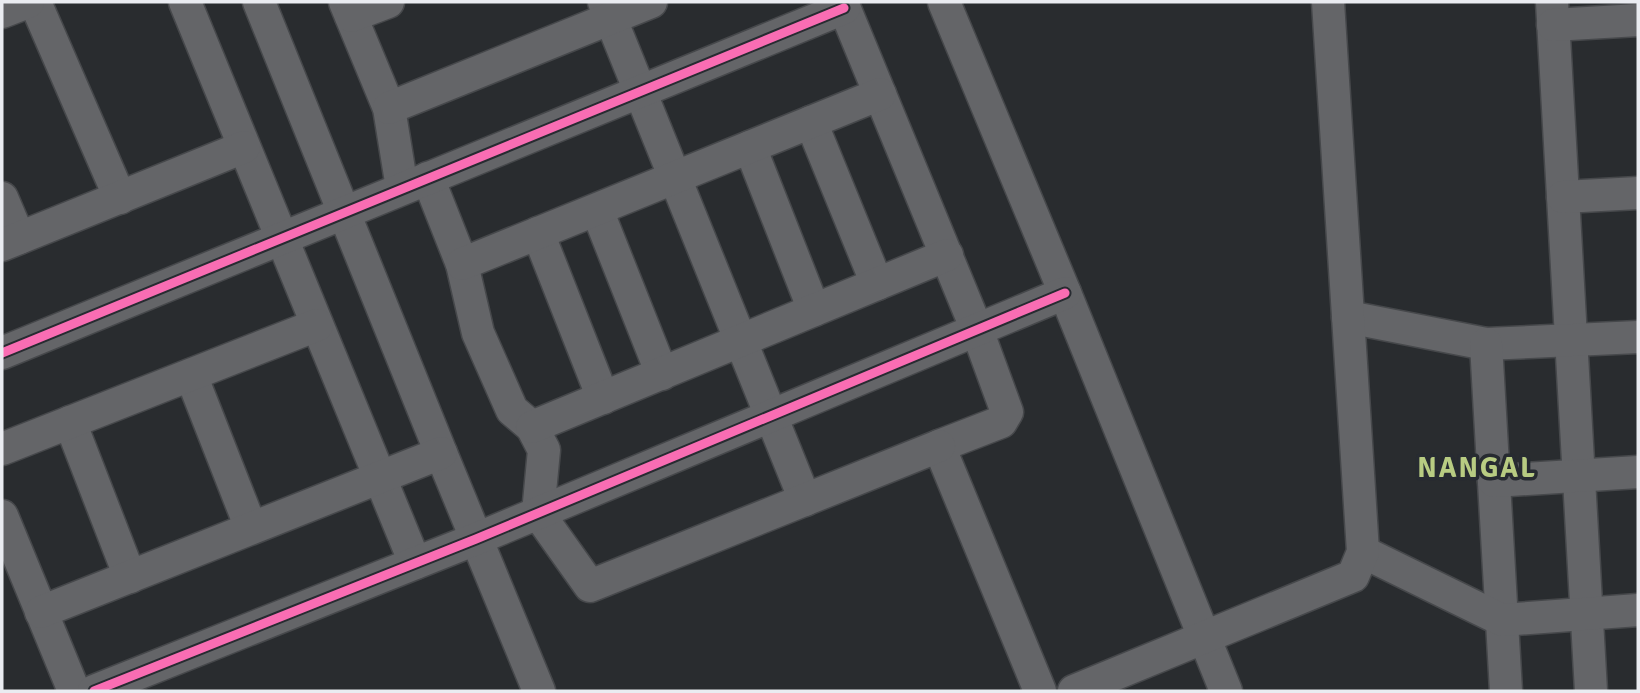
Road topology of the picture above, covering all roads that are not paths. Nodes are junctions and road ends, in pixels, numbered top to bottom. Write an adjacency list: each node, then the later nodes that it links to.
1 (28, 2): 12 (street)
2 (35, 2): 26 (street)
3 (185, 2): 19 (street)
4 (259, 2): 28 (street)
5 (388, 2): 10 (street)
6 (651, 2): 11 (street)
7 (944, 2): 35 (street)
8 (1328, 2): 37 (street)
9 (843, 5): 15 (street); 16 (street)
10 (348, 9): 17 (street)
11 (607, 10): 15 (street); 17 (street)
12 (2, 12)
13 (1552, 13): 14 (street); 24 (street)
14 (1638, 20)
15 (640, 91): 21 (street); 22 (street)
16 (880, 94): 18 (street); 32 (street)
17 (389, 108): 22 (street)
18 (811, 122): 20 (street); 34 (street)
19 (244, 147): 26 (street); 30 (street)
20 (750, 147): 21 (street); 36 (street)
21 (675, 178): 27 (street); 42 (street)
22 (415, 183): 28 (street); 33 (street)
23 (1638, 193): 24 (street)
24 (1563, 197): 41 (street)
25 (2, 198): 31 (street)
26 (120, 198): 31 (street)
27 (597, 210): 29 (street); 45 (street)
28 (344, 212): 30 (street); 53 (street)
29 (538, 233): 33 (street); 47 (street)
30 (282, 238): 38 (street); 44 (street)
31 (11, 242)
32 (947, 255): 34 (street); 39 (street)
33 (462, 264): 50 (street)
34 (877, 284): 36 (street)
35 (1065, 293): 39 (street); 70 (street)
36 (814, 310): 42 (street)
37 (1348, 317): 43 (street); 63 (street)
38 (317, 326): 46 (street); 55 (street)
39 (978, 330): 48 (street); 51 (street)
40 (1638, 337): 41 (street)
41 (1571, 340): 43 (street); 56 (street)
42 (740, 341): 45 (street); 48 (street)
43 (1486, 344): 57 (street)
44 (2, 353)
45 (662, 374): 47 (street)
46 (191, 375): 49 (street); 61 (street)
47 (603, 398): 50 (street)
48 (771, 416): 58 (street); 59 (street)
49 (70, 422): 52 (street); 65 (street)
50 (532, 427): 59 (street)
51 (939, 446): 58 (street); 75 (street)
52 (2, 449)
53 (441, 453): 55 (street); 62 (street)
54 (1638, 472): 56 (street)
55 (379, 476): 61 (street); 64 (street)
56 (1579, 476): 57 (street); 68 (street)
57 (1494, 481): 69 (street)
58 (805, 500): 59 (street)
59 (538, 513): 62 (street)
60 (2, 516): 67 (street)
61 (251, 528): 65 (street)
62 (476, 539): 64 (street); 74 (street)
63 (1363, 552): 69 (street); 70 (street)
64 (415, 563): 73 (street)
65 (130, 577): 67 (street)
66 (1638, 610): 68 (street)
67 (41, 612): 72 (street)
68 (1587, 614): 69 (street); 79 (street)
69 (1502, 620): 78 (street)
70 (1204, 637): 71 (street); 77 (street)
71 (1113, 684): 76 (street)
72 (74, 691)
73 (94, 691)
74 (539, 691)
75 (1040, 691)
76 (1074, 691)
77 (1226, 691)
78 (1506, 691)
79 (1591, 691)

